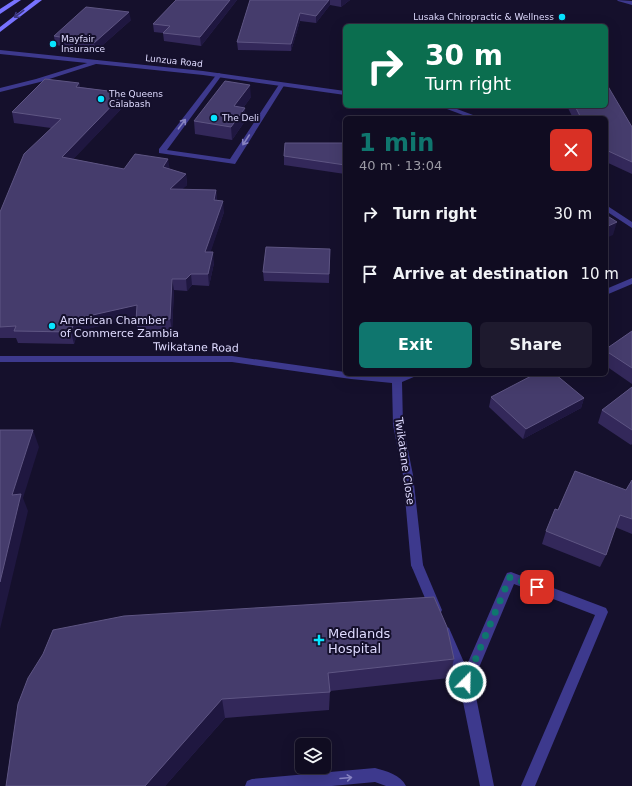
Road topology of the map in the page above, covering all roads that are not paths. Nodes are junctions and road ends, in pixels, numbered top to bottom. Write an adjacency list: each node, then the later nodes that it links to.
1 (18, 0): 5 (main road)
2 (39, 0): 6 (main road, one-way to 6)
3 (620, 0): 4 (street)
4 (632, 3)
5 (0, 12)
6 (0, 30)
7 (0, 52): 8 (street, Lunzua Road)
8 (97, 62): 9 (street, Lunzua Road); 11 (street)
9 (219, 75): 10 (street, Lunzua Road); 10 (street, one-way to 9)
10 (282, 84): 12 (street, Lunzua Road)
11 (0, 90)
12 (343, 93)
13 (448, 108): 14 (street)
14 (472, 116)
15 (608, 208): 16 (street)
16 (632, 226)
17 (632, 281): 18 (street)
18 (608, 291)
19 (0, 359): 20 (street, Twikatane Road)
20 (343, 375)
21 (351, 376): 23 (street, Twikatane Road)
22 (408, 376): 23 (street, Twikatane Road)
23 (397, 380): 24 (street, Twikatane Close)
24 (466, 682): 27 (street, Twikatane Close); 28 (street)
25 (252, 786): 26 (street, one-way to 26)
26 (398, 786)
27 (487, 786)
28 (528, 786)

